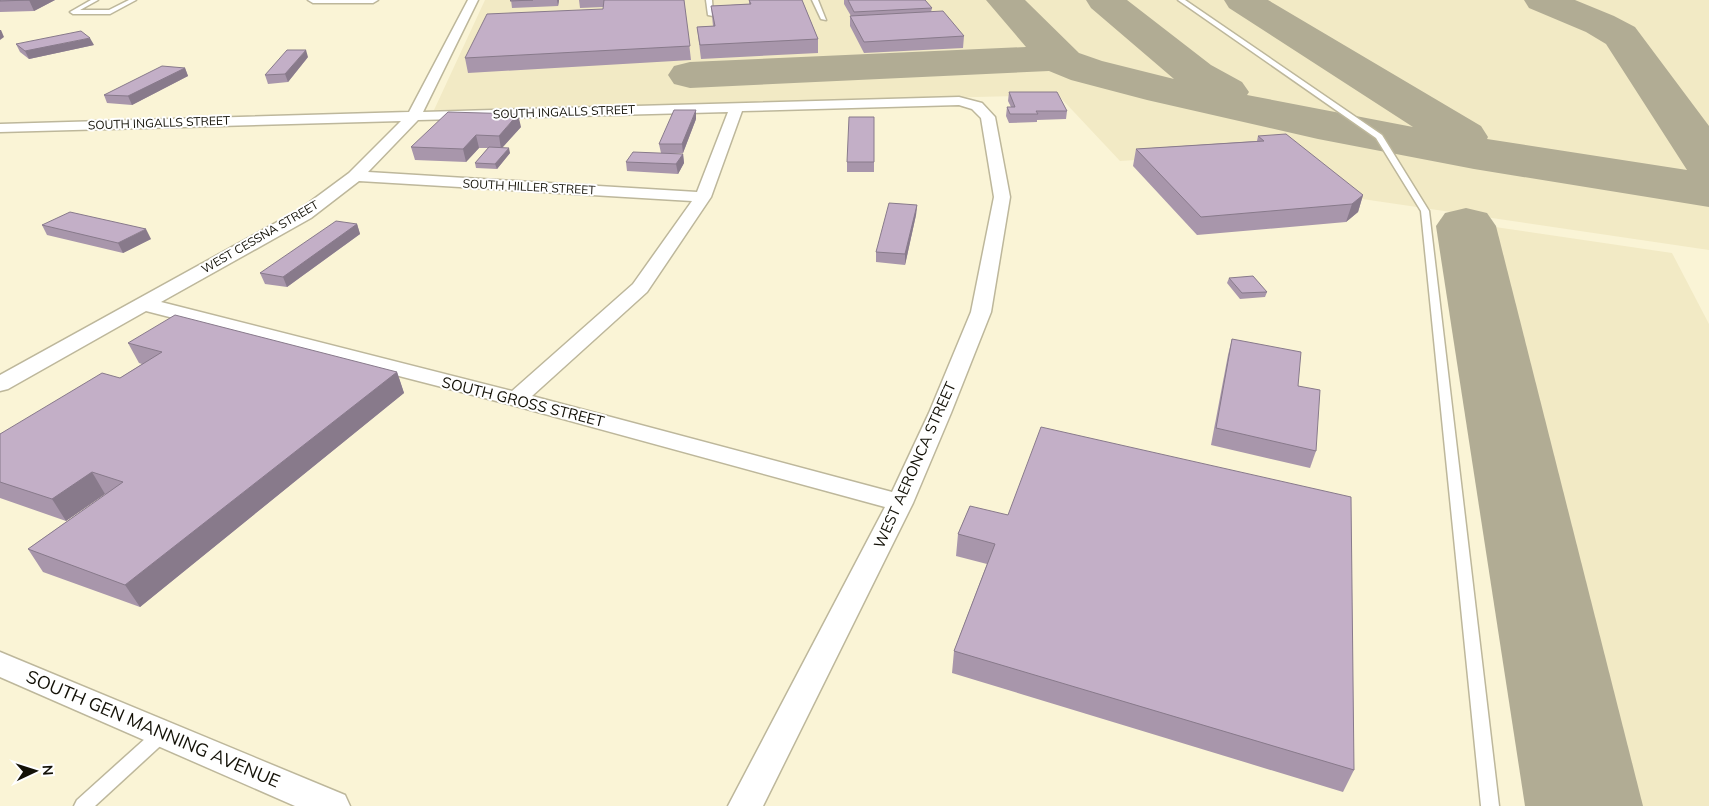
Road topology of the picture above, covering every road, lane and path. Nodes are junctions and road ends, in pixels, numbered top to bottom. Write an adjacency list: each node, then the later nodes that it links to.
1 (95, 0): 2 (lane)
2 (133, 0)
3 (313, 0): 4 (street)
4 (373, 0)
5 (473, 0): 13 (street, WEST CESSNA STREET)
6 (710, 0): 9 (lane)
7 (815, 0): 10 (lane)
8 (1181, 0): 26 (lane)
9 (711, 15)
10 (824, 19)
11 (977, 106): 12 (street, SOUTH INGALLS STREET); 20 (street, WEST AERONCA STREET)
12 (737, 108): 13 (street, SOUTH INGALLS STREET); 16 (street)
13 (414, 116): 14 (street, SOUTH INGALLS STREET); 15 (street, WEST CESSNA STREET)
14 (0, 128)
15 (355, 176): 16 (street, SOUTH HILLER STREET); 17 (street, WEST CESSNA STREET)
16 (703, 197): 19 (street)
17 (144, 304): 18 (street, WEST CESSNA STREET); 19 (street, SOUTH GROSS STREET)
18 (0, 384)
19 (516, 399): 20 (street, SOUTH GROSS STREET)
20 (900, 503): 25 (street, WEST AERONCA STREET)
21 (0, 664): 22 (street, SOUTH GEN MANNING AVENUE)
22 (162, 733): 23 (lane); 24 (street, SOUTH GEN MANNING AVENUE)
23 (83, 806)
24 (333, 806)
25 (745, 806)
26 (1490, 806)

